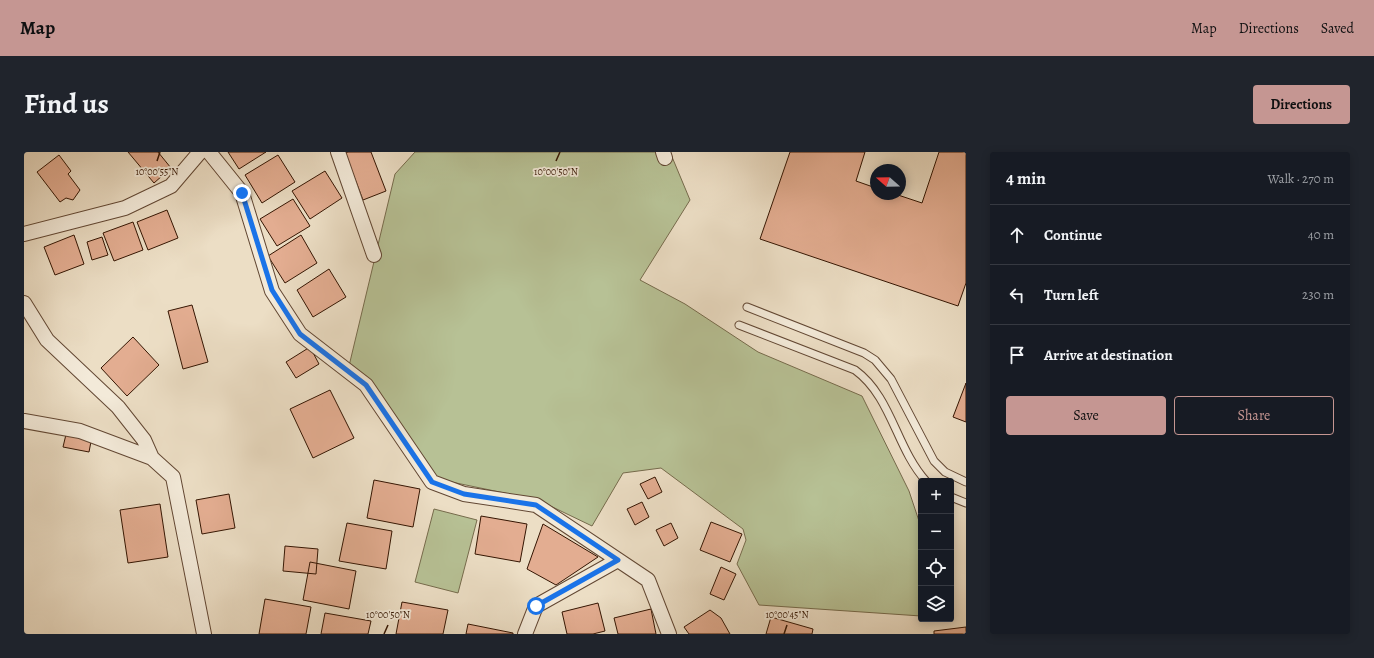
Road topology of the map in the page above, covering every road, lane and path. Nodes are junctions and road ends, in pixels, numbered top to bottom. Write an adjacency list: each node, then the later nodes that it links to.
1 (200, 152): 4 (street)
2 (209, 152): 15 (street)
3 (338, 152): 5 (street)
4 (24, 233)
5 (374, 255)
6 (24, 303): 10 (street)
7 (747, 307): 12 (lane)
8 (739, 326): 11 (lane)
9 (24, 421): 10 (street)
10 (152, 458): 16 (street)
11 (924, 478)
12 (966, 482)
13 (954, 498): 14 (lane)
14 (966, 503)
15 (618, 560): 17 (street); 18 (street)
16 (204, 634)
17 (525, 634)
18 (669, 634)

